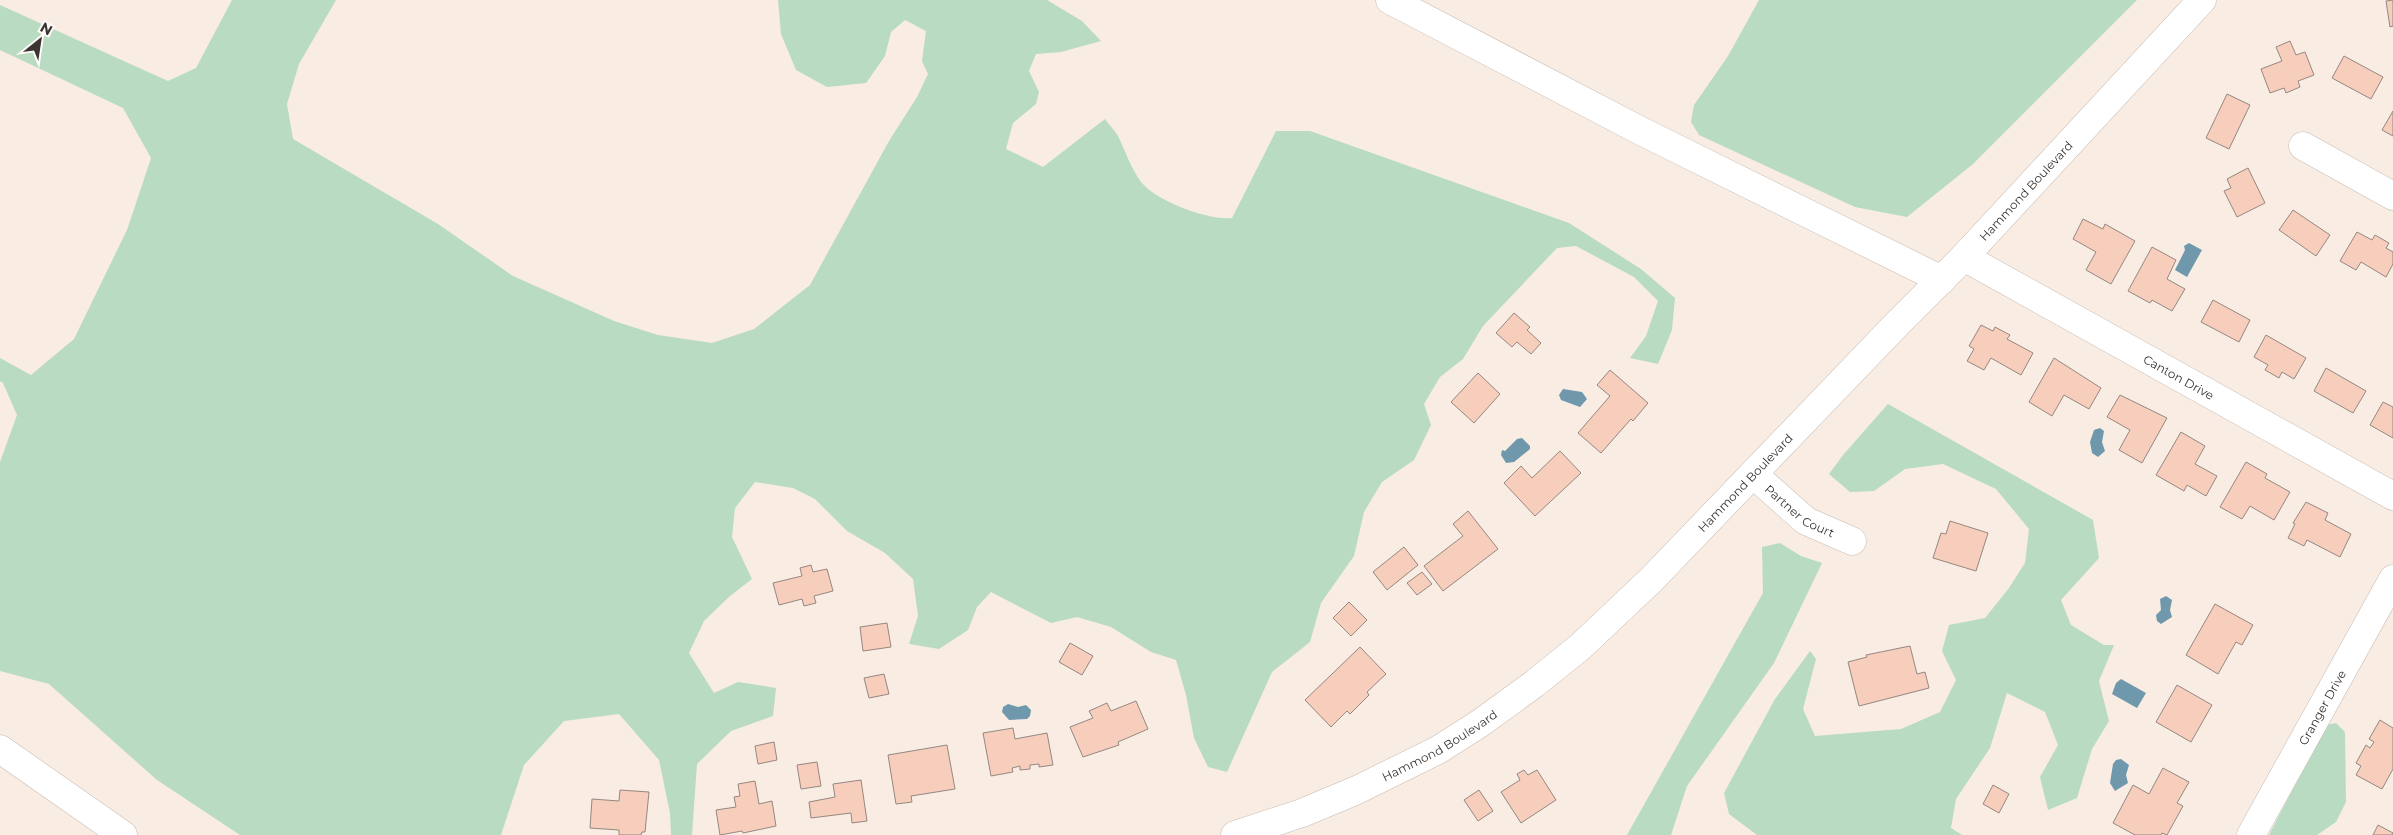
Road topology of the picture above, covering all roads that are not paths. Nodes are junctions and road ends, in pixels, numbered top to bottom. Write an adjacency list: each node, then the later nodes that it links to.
1 (1390, 0): 8 (street)
2 (2202, 0): 4 (street, Hammond Boulevard)
3 (2212, 0): 4 (street, Hammond Boulevard)
4 (2177, 28): 7 (street, Hammond Boulevard)
5 (2303, 146): 6 (street)
6 (2393, 196)
7 (1964, 257): 8 (street, Hammond Boulevard); 10 (street, Canton Drive)
8 (1942, 280): 9 (street, Hammond Boulevard)
9 (1753, 474): 11 (street, Partner Court); 15 (street, Hammond Boulevard)
10 (2393, 496)
11 (1852, 542)
12 (2393, 579): 16 (street, Granger Drive)
13 (0, 749): 14 (street)
14 (124, 835)
15 (1235, 835)
16 (2252, 835)

